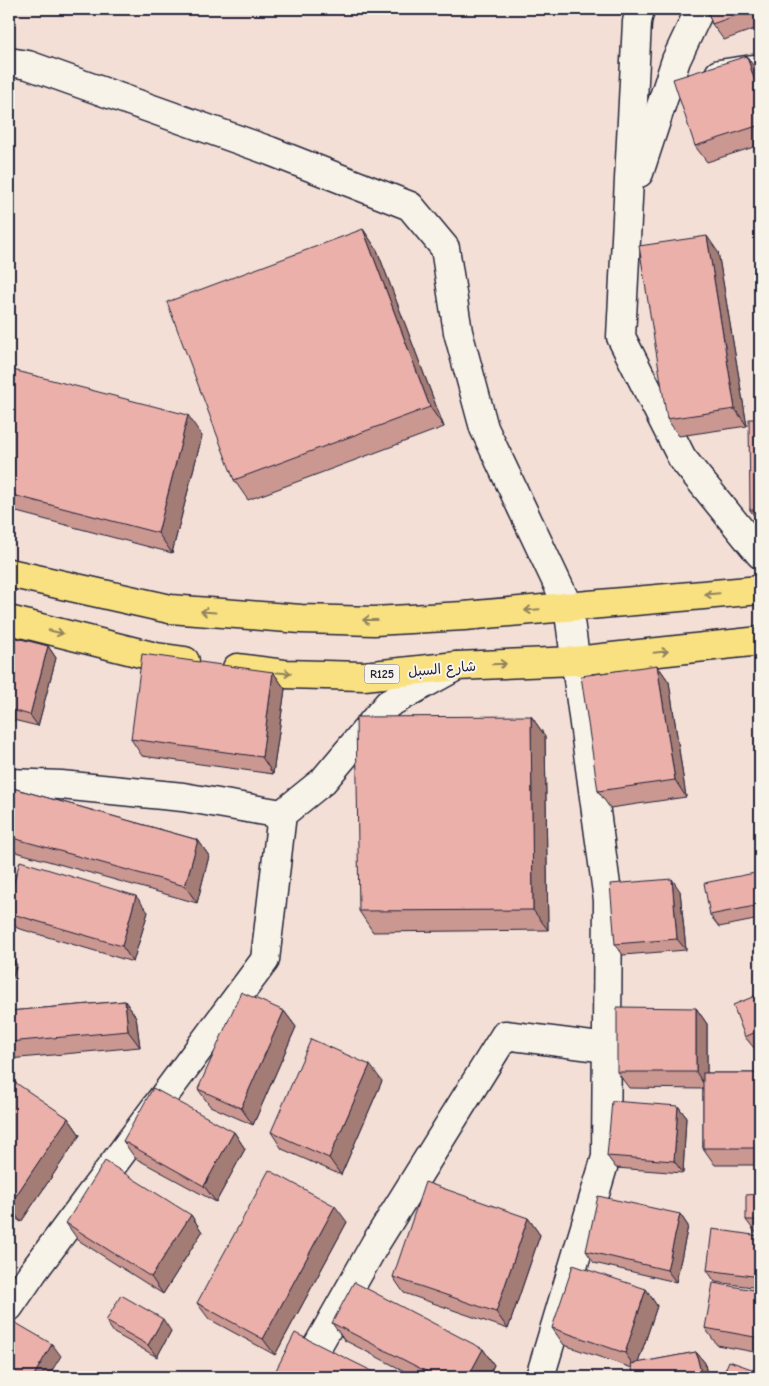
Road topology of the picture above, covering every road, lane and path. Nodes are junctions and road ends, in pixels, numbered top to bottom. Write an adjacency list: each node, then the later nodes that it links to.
1 (640, 9): 6 (street)
2 (700, 9): 5 (street)
3 (9, 62): 10 (street)
4 (760, 68): 5 (street)
5 (668, 82): 6 (street)
6 (628, 206): 7 (street)
7 (760, 554)
8 (9, 573): 10 (main road, one-way to 8)
9 (760, 590): 10 (main road, one-way to 10)
10 (568, 606): 13 (street)
11 (9, 620): 14 (main road, شارع السبل / R125, one-way to 14)
12 (760, 641): 13 (main road, شارع السبل / R125, one-way to 12)
13 (575, 661): 14 (main road, شارع السبل / R125, one-way to 13); 17 (street)
14 (457, 666): 16 (street)
15 (9, 783): 16 (street)
16 (282, 814): 18 (street)
17 (607, 1048): 19 (street); 20 (street)
18 (9, 1307)
19 (300, 1377)
20 (540, 1377)

